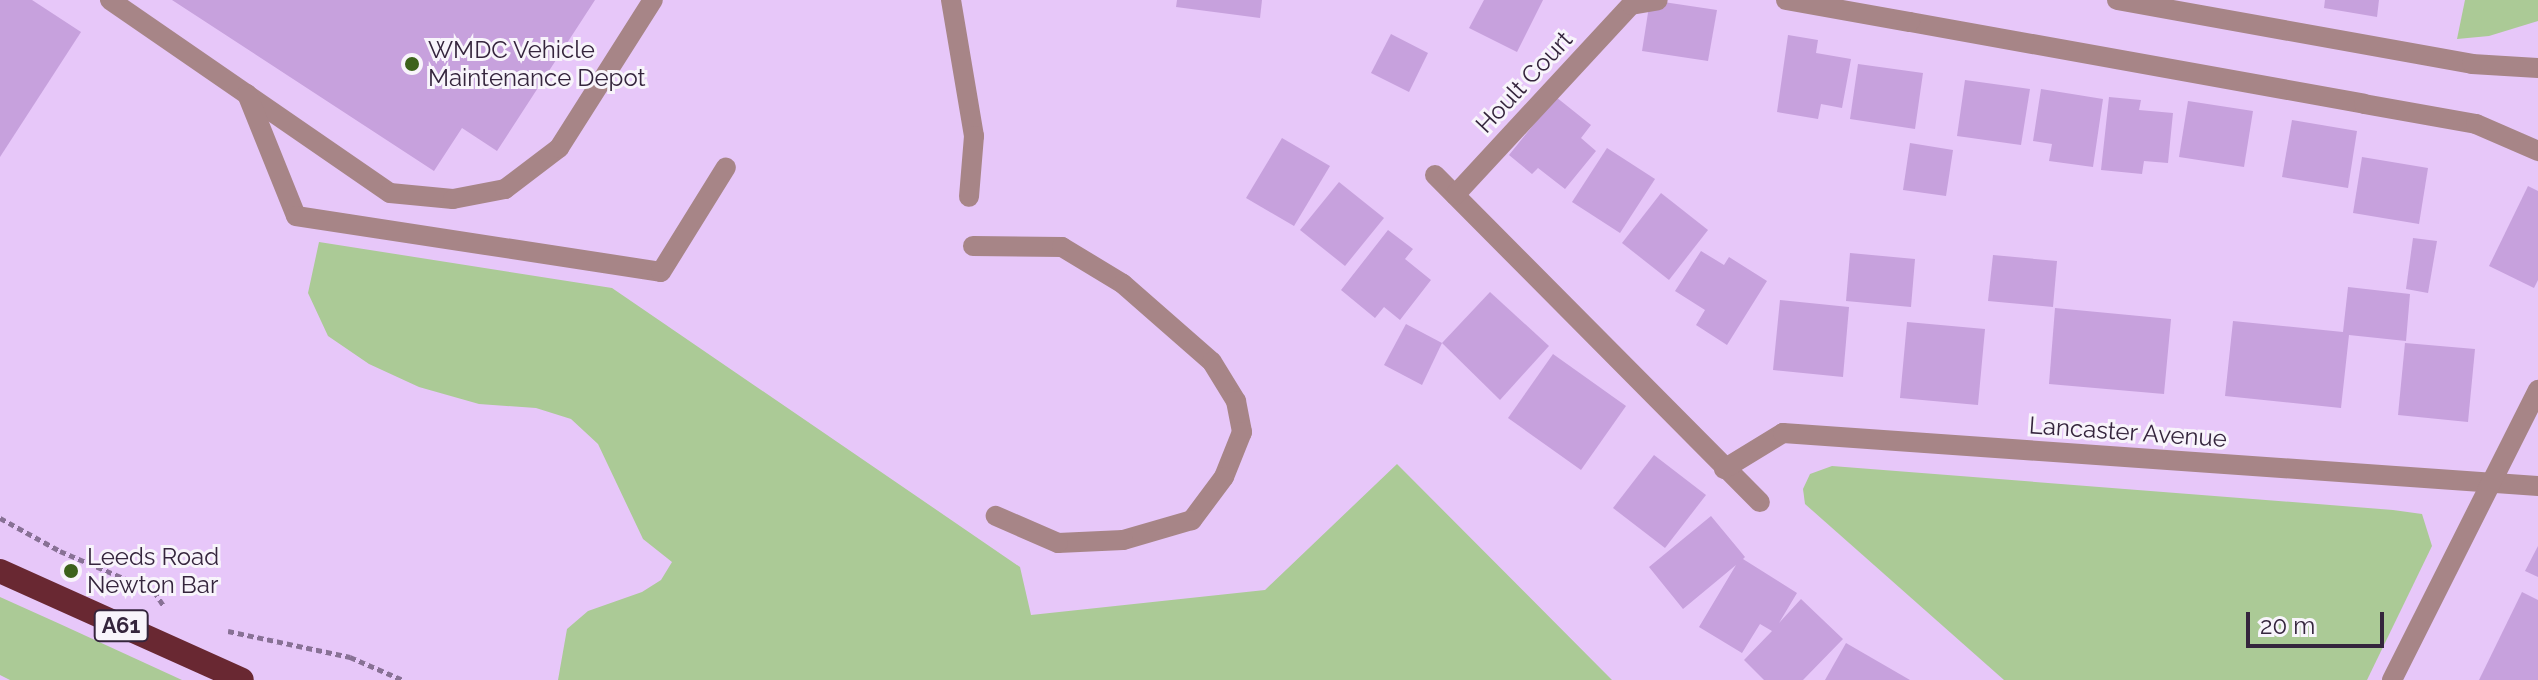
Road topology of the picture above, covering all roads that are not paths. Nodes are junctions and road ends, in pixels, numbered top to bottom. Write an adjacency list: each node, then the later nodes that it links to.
1 (110, 0): 9 (street)
2 (653, 0): 9 (street)
3 (951, 0): 14 (street)
4 (1658, 0): 7 (street, Hoult Court)
5 (1786, 0): 10 (street)
6 (2128, 1): 8 (street)
7 (1629, 2): 13 (street, Hoult Court)
8 (2538, 68)
9 (247, 94): 11 (street)
10 (2538, 151)
11 (726, 167)
12 (1435, 175): 13 (street)
13 (1455, 195): 17 (street)
14 (969, 197)
15 (973, 246): 21 (street)
16 (2538, 390): 18 (street)
17 (1724, 469): 18 (street, Lancaster Avenue); 20 (street)
18 (2494, 484): 19 (street, Lancaster Avenue); 24 (street)
19 (2538, 486)
20 (1760, 502)
21 (996, 516)
22 (0, 571): 23 (highway, A61)
23 (242, 680)
24 (2392, 680)

